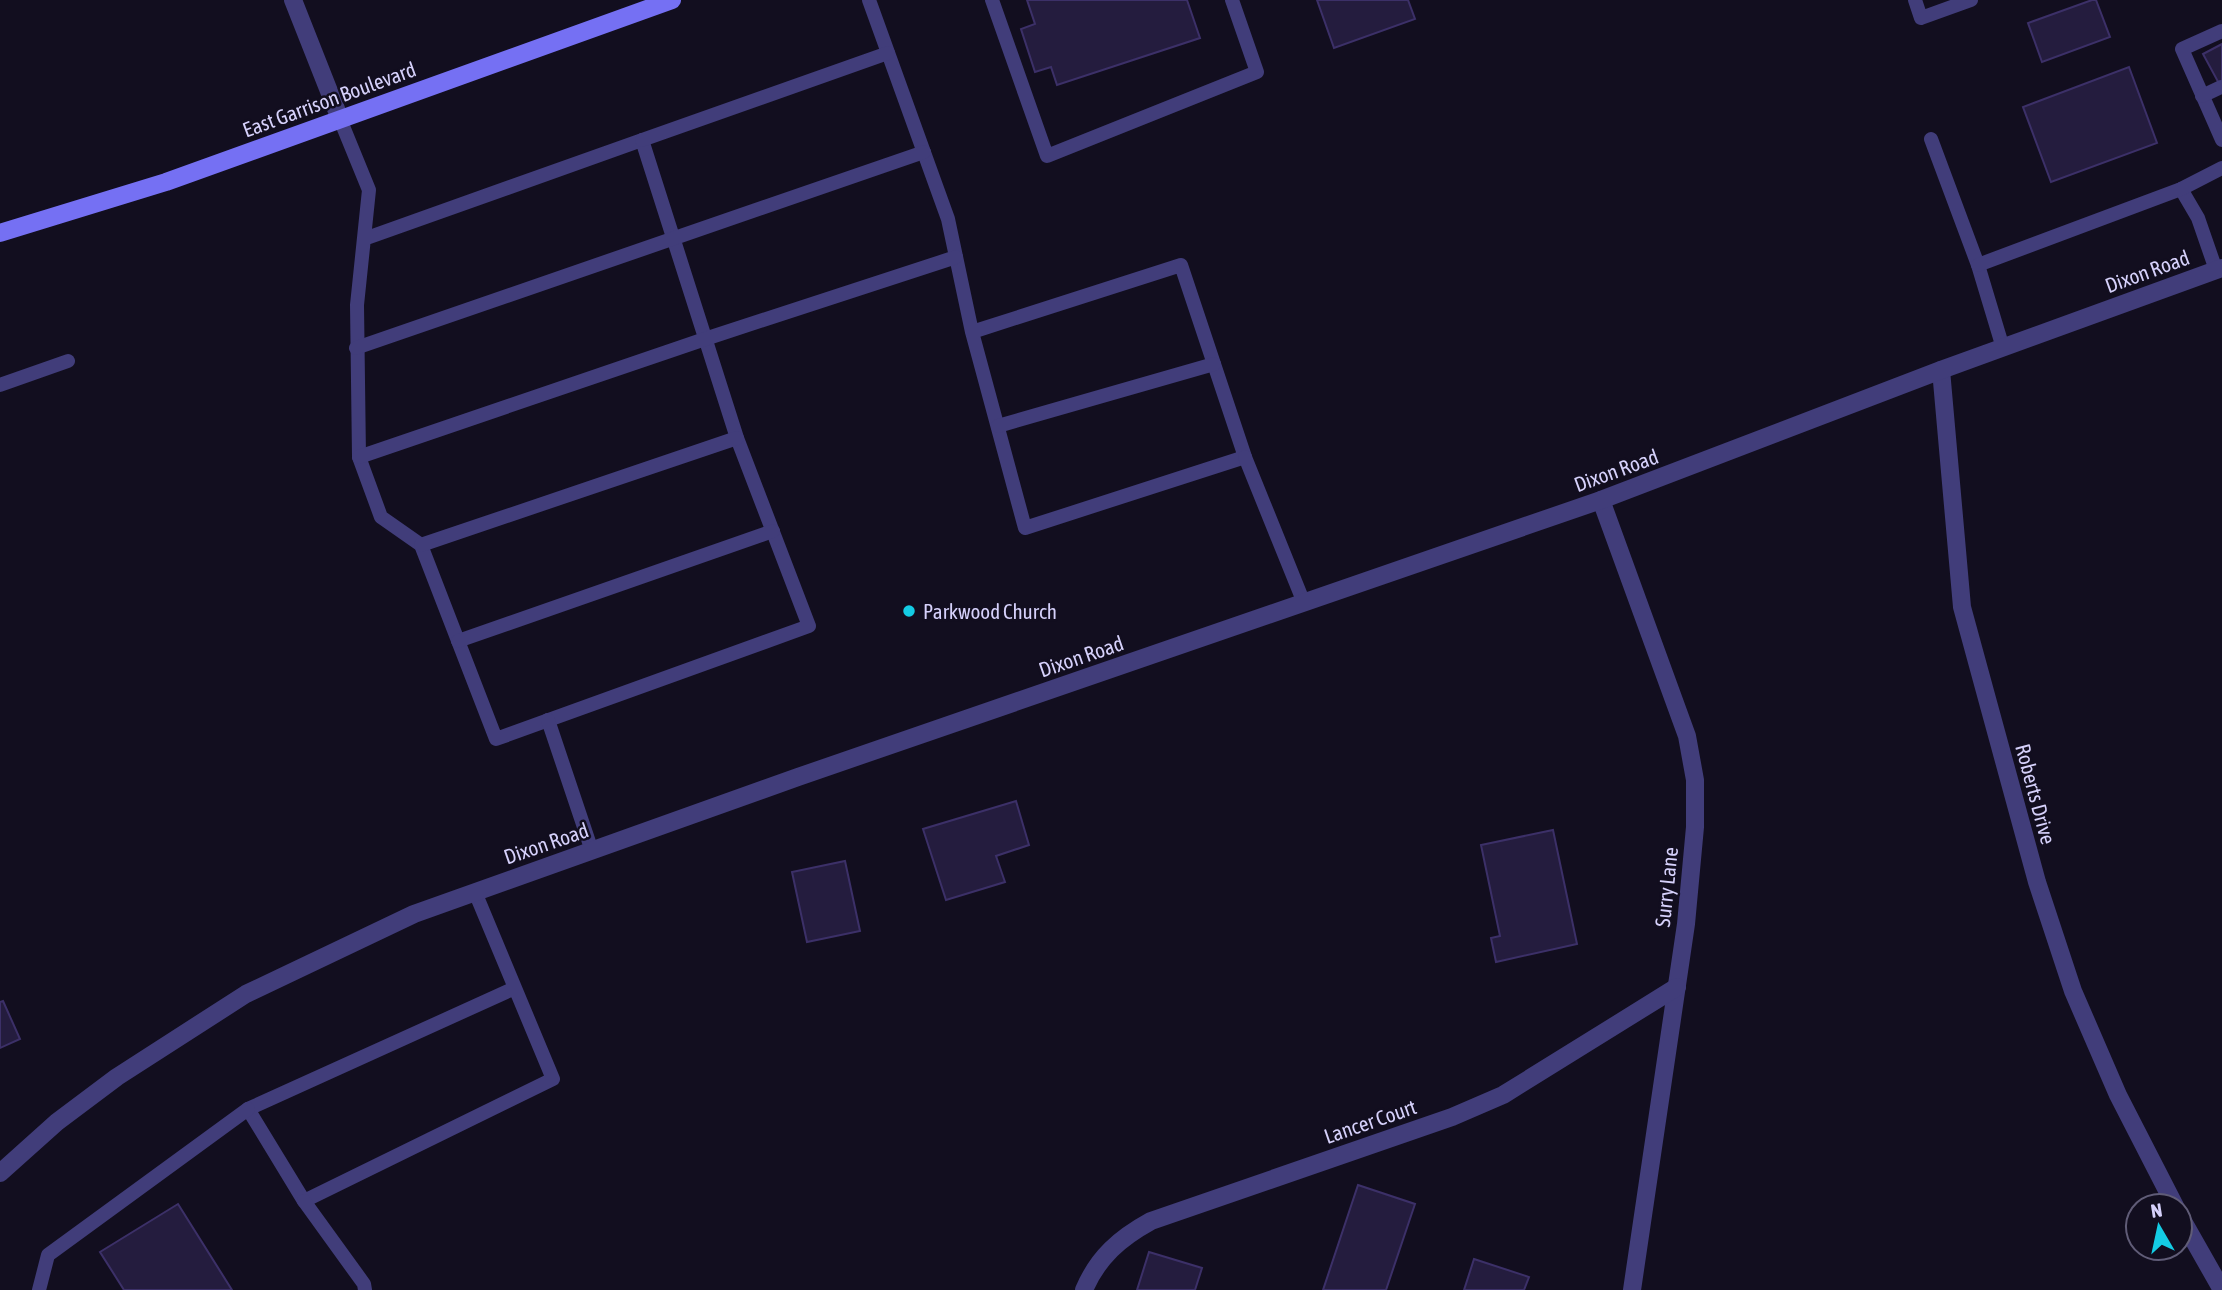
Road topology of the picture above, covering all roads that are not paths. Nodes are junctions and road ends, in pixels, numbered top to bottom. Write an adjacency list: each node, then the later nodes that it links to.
1 (293, 0): 12 (street)
2 (672, 0): 12 (main road, East Garrison Boulevard)
3 (869, 0): 9 (lane)
4 (992, 0): 5 (lane)
5 (1232, 0)
6 (1915, 0): 7 (lane)
7 (1971, 0)
8 (2222, 31): 11 (lane)
9 (888, 53): 15 (lane); 16 (lane)
10 (2221, 87): 11 (lane)
11 (2202, 96): 14 (lane)
12 (340, 119): 19 (main road, East Garrison Boulevard); 21 (lane)
13 (1931, 139): 23 (lane)
14 (2222, 140)
15 (642, 141): 20 (lane); 21 (lane)
16 (924, 152): 20 (lane); 22 (lane)
17 (2222, 168): 18 (lane)
18 (2181, 189): 23 (lane); 24 (lane)
19 (3, 227)
20 (673, 238): 26 (lane); 27 (lane)
21 (364, 239): 27 (lane)
22 (957, 257): 25 (lane); 26 (lane)
23 (1978, 265): 28 (lane)
24 (2219, 269): 28 (street, Dixon Road)
25 (972, 332): 30 (lane); 33 (lane)
26 (705, 339): 34 (lane); 35 (lane)
27 (356, 348): 35 (lane)
28 (2003, 348): 31 (street, Dixon Road)
29 (68, 361): 32 (lane)
30 (1214, 364): 33 (lane); 36 (lane)
31 (1941, 370): 37 (street, Dixon Road); 49 (street, Roberts Drive)
32 (0, 385)
33 (998, 426): 36 (lane)
34 (737, 438): 38 (lane); 39 (lane)
35 (359, 457): 39 (lane)
36 (1245, 457): 40 (lane)
37 (1601, 500): 40 (street, Dixon Road); 45 (street, Surry Lane)
38 (773, 531): 41 (lane); 42 (lane)
39 (421, 545): 41 (lane)
40 (1304, 603): 43 (street, Dixon Road)
41 (458, 640): 42 (lane)
42 (548, 720): 43 (lane)
43 (592, 850): 44 (street, Dixon Road)
44 (475, 892): 46 (lane); 48 (street, Dixon Road)
45 (1677, 987): 54 (street, Lancer Court); 55 (street, Surry Lane)
46 (515, 988): 47 (lane); 50 (lane)
47 (248, 1109): 50 (lane); 52 (lane)
48 (0, 1173)
49 (2168, 1192)
50 (304, 1201): 53 (lane)
51 (2194, 1241): 56 (street)
52 (39, 1290)
53 (365, 1290)
54 (1084, 1290)
55 (1632, 1290)
56 (2222, 1290)

